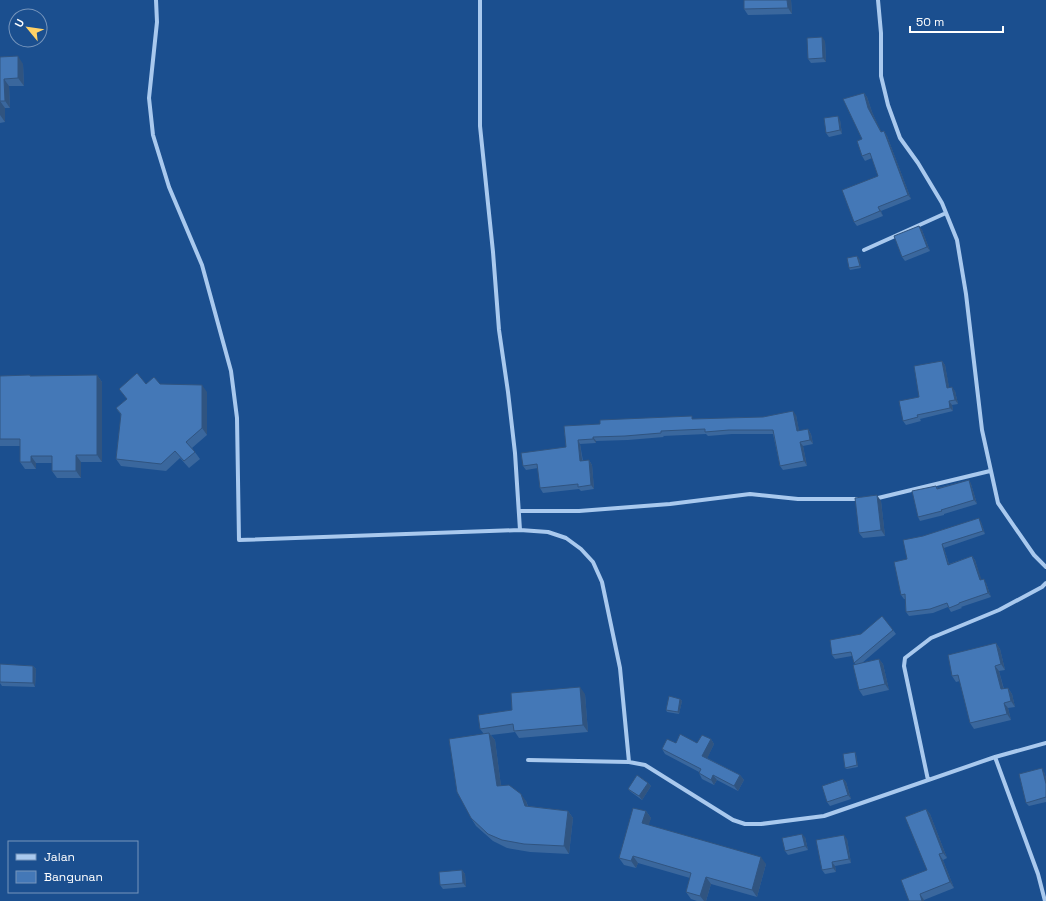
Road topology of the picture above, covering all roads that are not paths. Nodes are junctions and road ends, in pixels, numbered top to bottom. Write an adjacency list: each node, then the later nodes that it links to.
1 (156, 0): 8 (street)
2 (480, 0): 7 (street)
3 (878, 0): 4 (street)
4 (946, 213): 5 (street); 6 (street)
5 (864, 250)
6 (990, 472): 7 (street); 9 (street)
7 (519, 511): 8 (street)
8 (520, 530): 14 (street)
9 (1046, 567)
10 (1046, 584): 15 (street)
11 (1046, 742): 12 (street)
12 (995, 757): 15 (street); 16 (street)
13 (528, 760): 14 (street)
14 (629, 762): 15 (street)
15 (928, 780)
16 (1044, 901)

